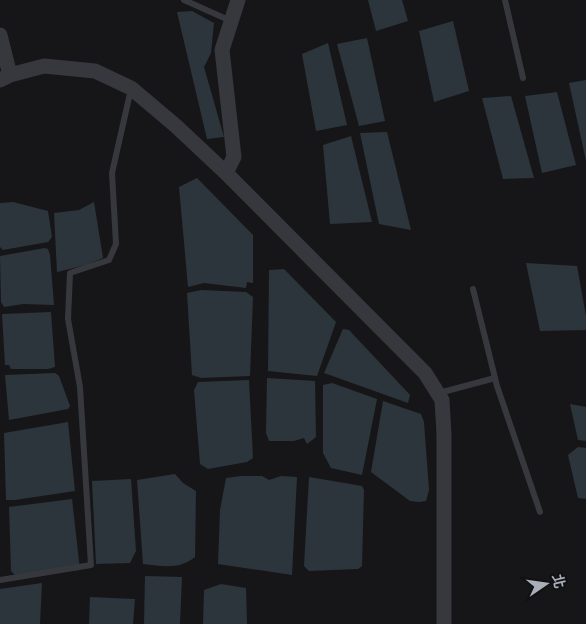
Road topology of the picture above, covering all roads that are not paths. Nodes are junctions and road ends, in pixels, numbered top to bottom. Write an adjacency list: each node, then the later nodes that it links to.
1 (184, 0): 4 (lane)
2 (238, 0): 4 (street)
3 (505, 0): 7 (lane)
4 (232, 22): 9 (street)
5 (0, 35): 6 (street)
6 (5, 78): 8 (street)
7 (523, 78)
8 (131, 88): 9 (street); 14 (lane)
9 (226, 173): 12 (street)
10 (473, 289): 11 (lane)
11 (495, 378): 12 (lane); 13 (lane)
12 (437, 393): 15 (street)
13 (540, 512)
14 (0, 580)
15 (444, 624)

